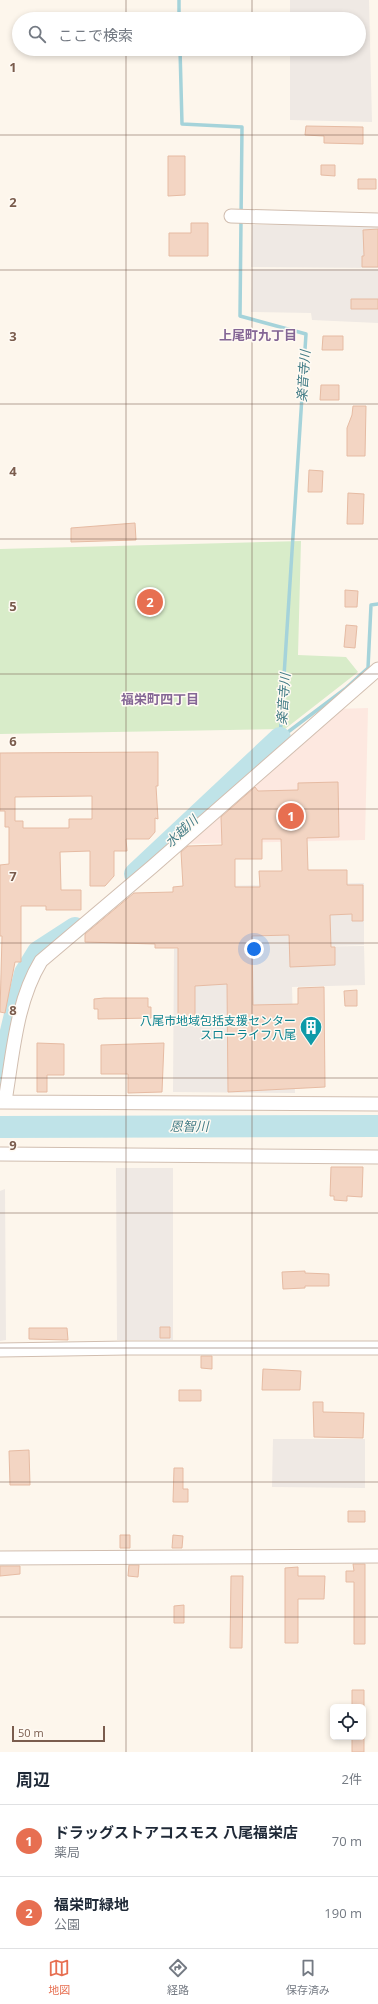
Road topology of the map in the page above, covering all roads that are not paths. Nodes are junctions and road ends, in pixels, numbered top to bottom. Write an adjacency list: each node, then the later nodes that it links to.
1 (231, 216): 2 (street)
2 (378, 220)
3 (378, 669): 4 (street)
4 (2, 1102): 5 (street)
5 (378, 1104)
6 (0, 1154): 7 (street)
7 (378, 1157)
8 (378, 1348): 9 (street)
9 (0, 1350)
10 (378, 1556): 11 (street)
11 (0, 1558)

